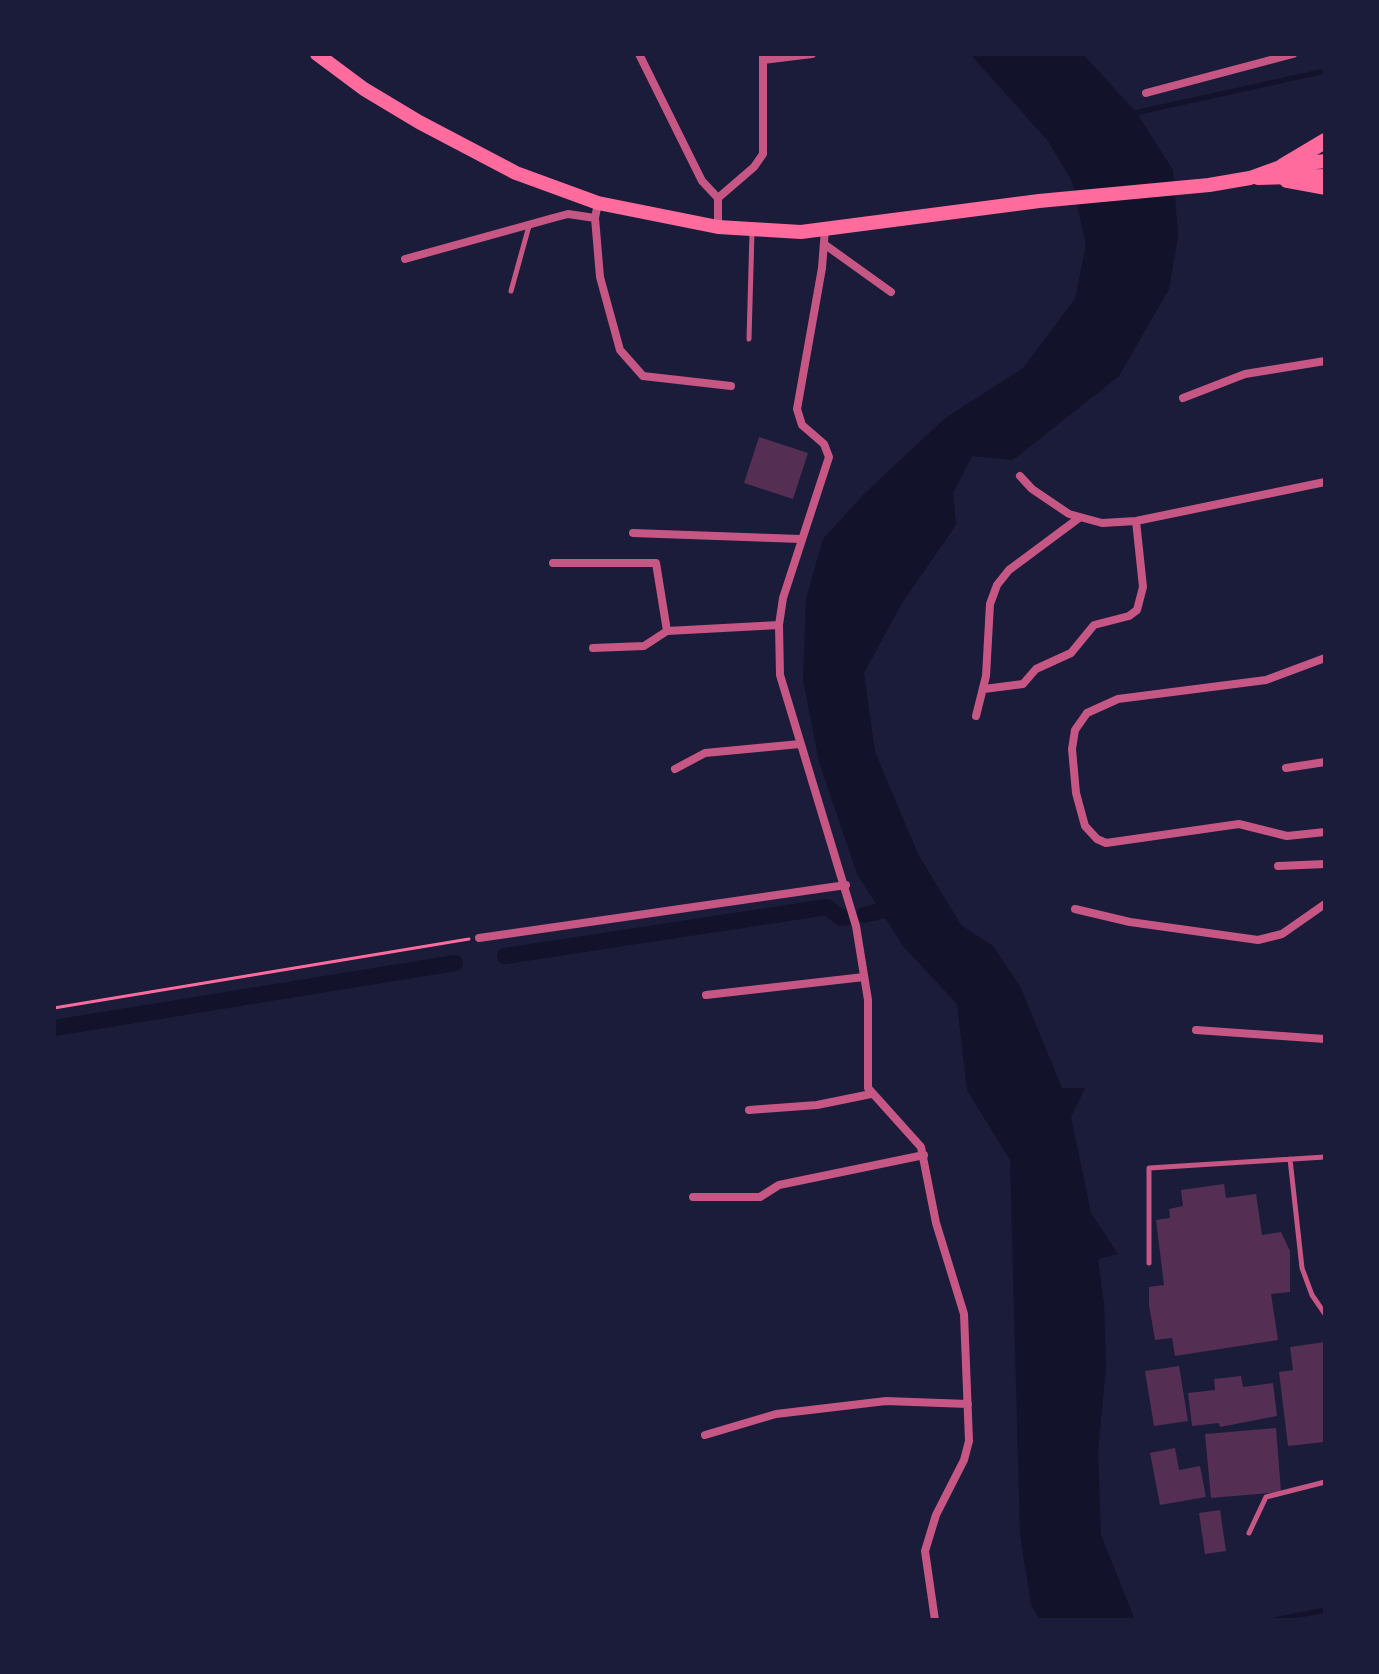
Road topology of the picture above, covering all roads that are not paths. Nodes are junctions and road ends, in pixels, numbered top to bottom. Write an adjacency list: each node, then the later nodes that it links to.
1 (317, 54): 13 (main road)
2 (639, 54): 12 (street)
3 (812, 54): 5 (street)
4 (1293, 54): 6 (street)
5 (763, 57): 12 (street)
6 (1146, 93)
7 (1325, 141): 9 (highway)
8 (1325, 161): 9 (main road)
9 (1285, 173): 10 (main road); 11 (highway); 18 (main road)
10 (1325, 176)
11 (1325, 187)
12 (718, 198): 16 (street)
13 (598, 203): 14 (street); 16 (main road)
14 (595, 218): 15 (street); 24 (street)
15 (529, 226): 19 (street); 20 (lane)
16 (718, 227): 17 (main road)
17 (752, 231): 18 (main road); 22 (lane)
18 (824, 236): 21 (street); 31 (street)
19 (405, 259)
20 (511, 291)
21 (891, 292)
22 (749, 339)
23 (1325, 361): 25 (street)
24 (731, 386)
25 (1183, 398)
26 (1020, 476): 28 (street)
27 (1325, 482): 29 (street)
28 (1079, 518): 29 (street); 37 (street)
29 (1136, 521): 37 (street)
30 (633, 533): 31 (street)
31 (800, 539): 33 (street)
32 (553, 563): 34 (street)
33 (779, 625): 34 (street); 39 (street)
34 (667, 631): 35 (street)
35 (593, 648)
36 (1325, 658): 43 (street)
37 (984, 689): 38 (street)
38 (976, 716)
39 (800, 744): 42 (street); 46 (street)
40 (1325, 762): 41 (street)
41 (1286, 768)
42 (675, 769)
43 (1325, 832)
44 (1325, 864): 45 (street)
45 (1278, 866)
46 (846, 885): 49 (street); 50 (street)
47 (1325, 904): 48 (street)
48 (1075, 909)
49 (479, 938)
50 (864, 977): 51 (street); 54 (street)
51 (706, 995)
52 (1196, 1030): 53 (street)
53 (1325, 1039)
54 (871, 1094): 55 (street); 56 (street)
55 (749, 1110)
56 (924, 1155): 59 (street); 62 (street)
57 (1325, 1157): 58 (lane)
58 (1290, 1159): 60 (lane); 61 (lane)
59 (693, 1197)
60 (1149, 1263)
61 (1325, 1314)
62 (968, 1404): 63 (street); 66 (street)
63 (705, 1435)
64 (1325, 1482): 65 (lane)
65 (1249, 1533)
66 (935, 1620)

